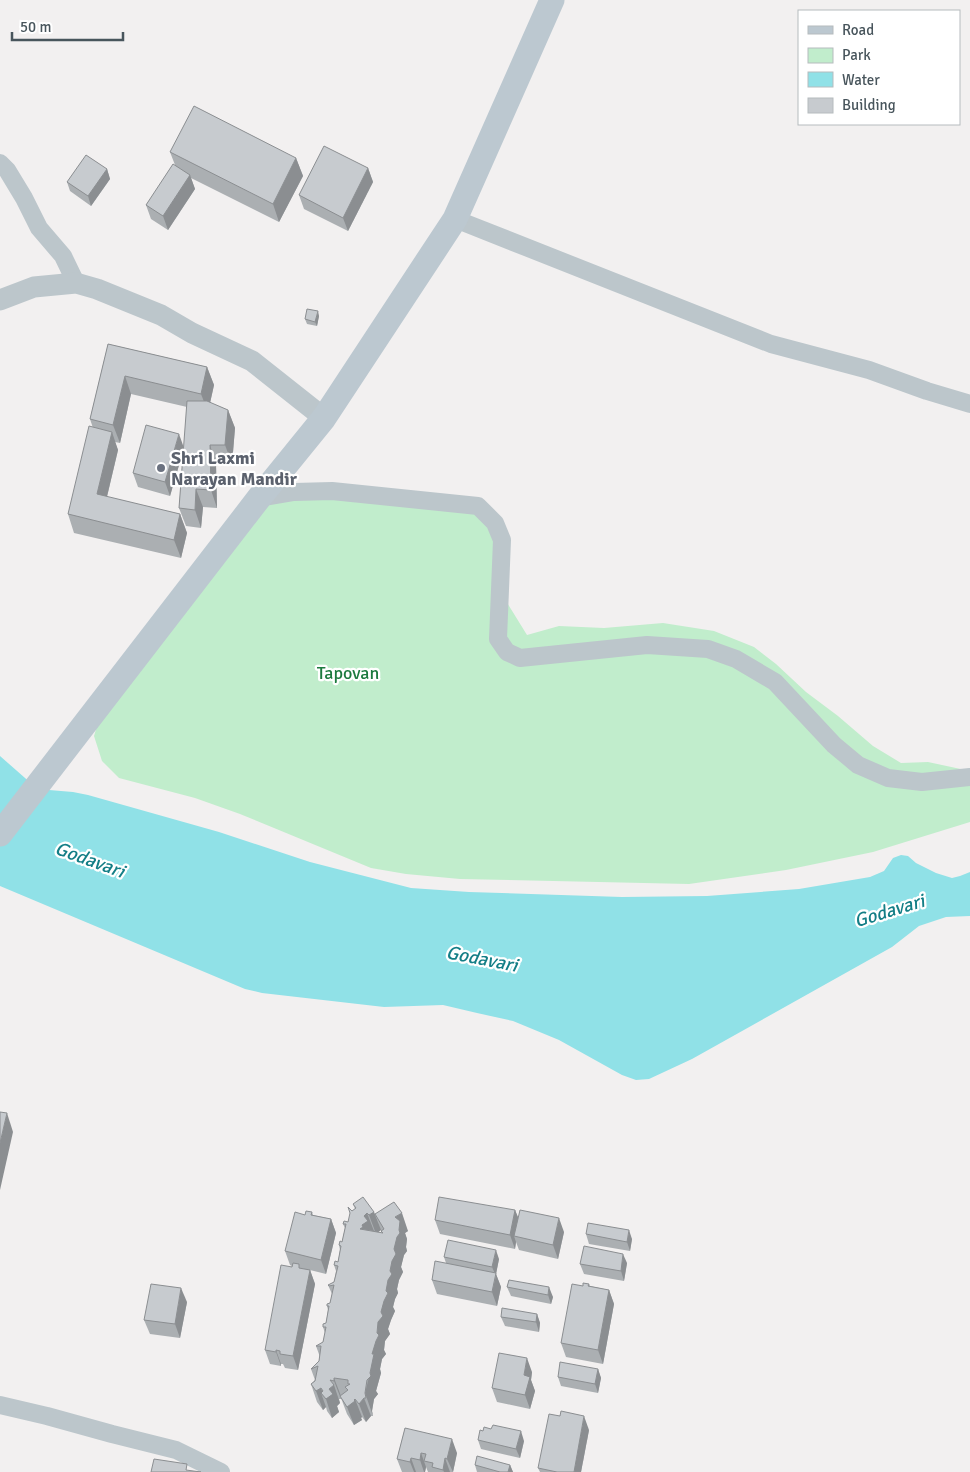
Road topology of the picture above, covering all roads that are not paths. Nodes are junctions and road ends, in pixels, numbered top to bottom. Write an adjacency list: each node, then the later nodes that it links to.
1 (552, 0): 3 (main road)
2 (0, 164): 4 (street)
3 (455, 219): 6 (street); 7 (main road)
4 (76, 283): 5 (street); 7 (street)
5 (0, 300)
6 (970, 404)
7 (324, 418): 8 (main road)
8 (259, 498): 9 (street); 10 (main road)
9 (970, 777)
10 (0, 834)
11 (0, 1406): 12 (street)
12 (221, 1472)

